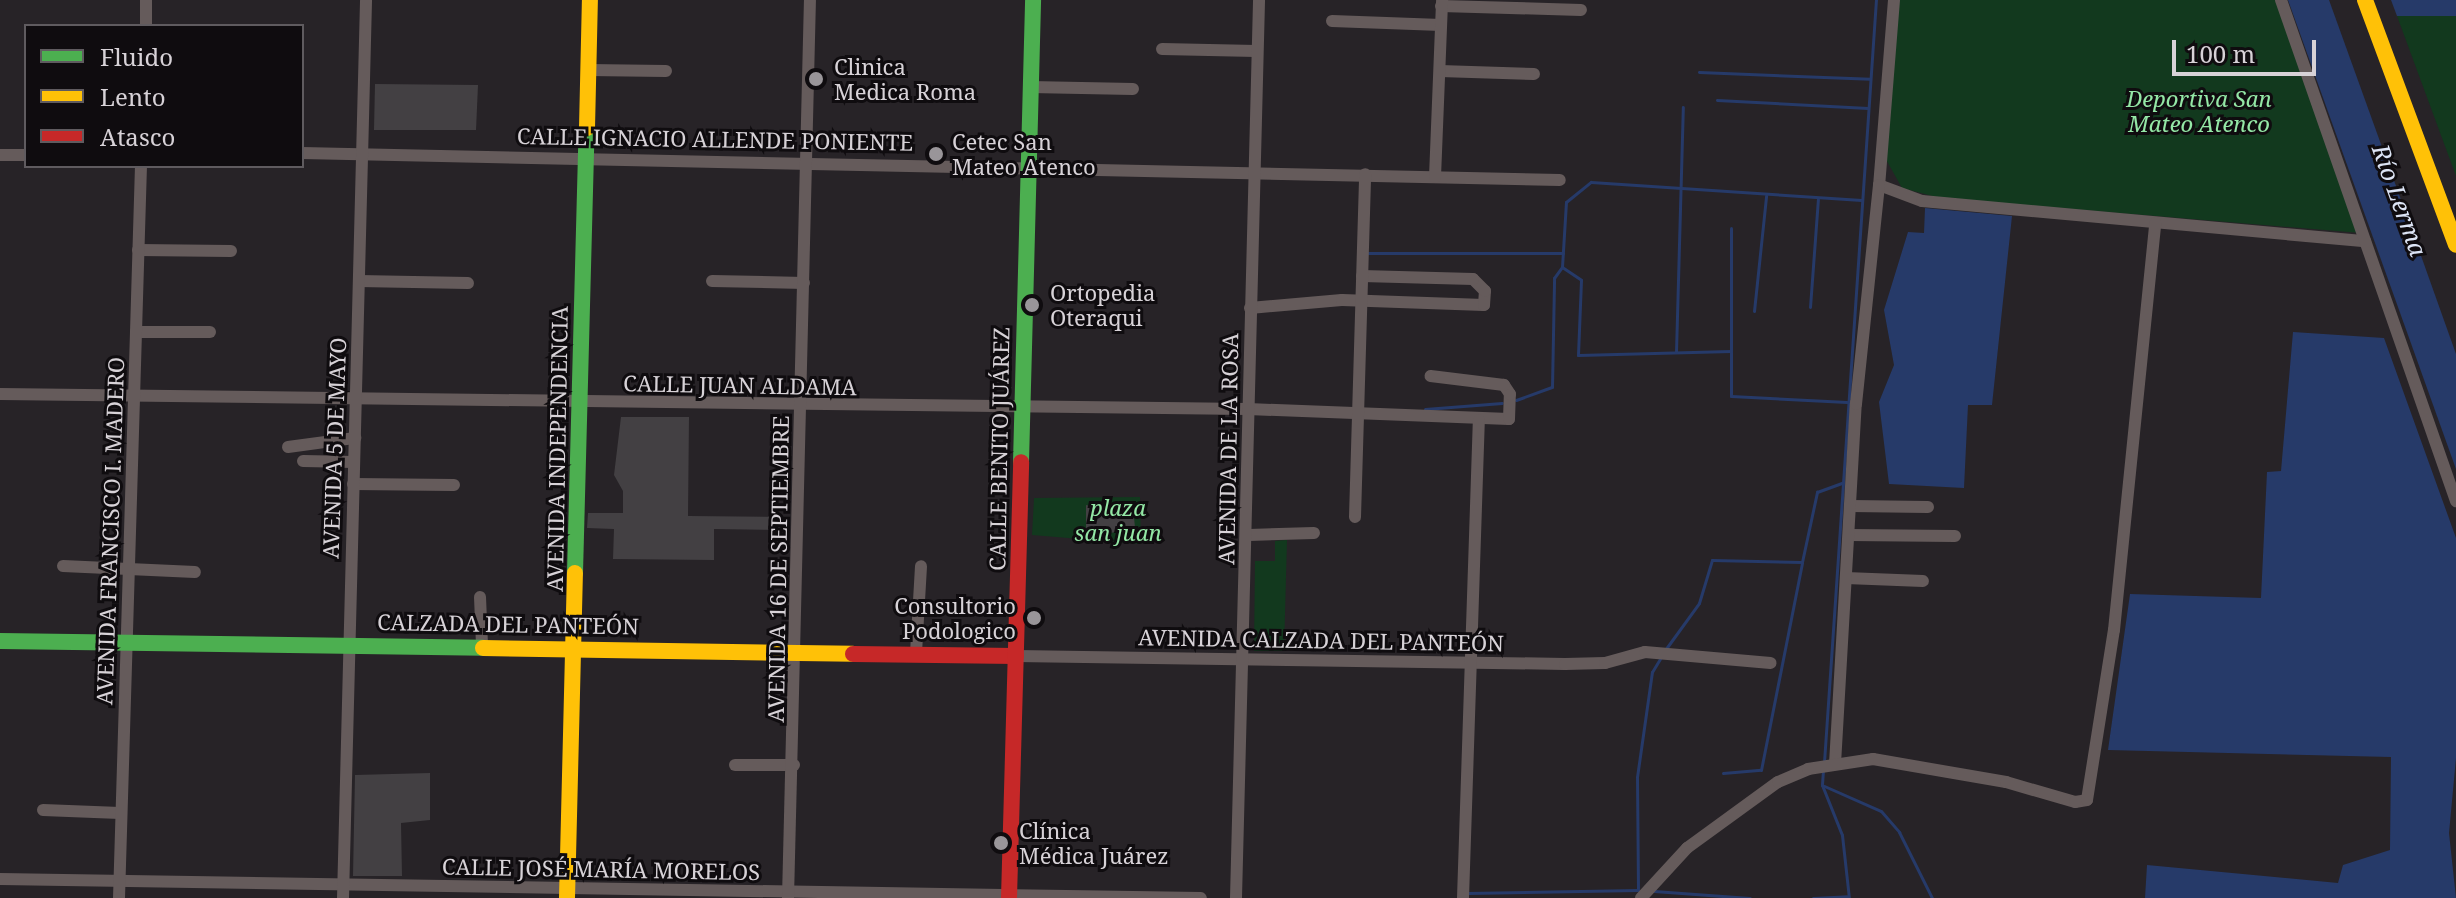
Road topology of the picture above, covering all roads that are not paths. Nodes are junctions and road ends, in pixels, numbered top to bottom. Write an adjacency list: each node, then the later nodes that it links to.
1 (146, 0): 14 (street)
2 (366, 0): 24 (street, AVENIDA 5 DE MAYO)
3 (590, 0): 18 (main road, AVENIDA INDEPENDENCIA)
4 (810, 0): 29 (street, AVENIDA 16 DE SEPTIEMBRE)
5 (1033, 0): 22 (main road, CALLE BENITO JUÁREZ)
6 (1259, 0): 17 (street, AVENIDA DE LA ROSA)
7 (1894, 0): 36 (street)
8 (2281, 0): 39 (street)
9 (2365, 0): 40 (main road)
10 (2378, 0): 37 (main road)
11 (1442, 3): 12 (street); 15 (street)
12 (1581, 10)
13 (1332, 21): 15 (street)
14 (146, 24)
15 (1441, 25): 20 (street)
16 (1162, 49): 17 (street)
17 (1256, 51): 32 (street, AVENIDA DE LA ROSA)
18 (588, 70): 19 (street); 28 (main road, AVENIDA INDEPENDENCIA)
19 (666, 71)
20 (1440, 71): 21 (street); 34 (street)
21 (1534, 74)
22 (1030, 87): 23 (street); 30 (main road, CALLE BENITO JUÁREZ)
23 (1133, 89)
24 (363, 151): 25 (street, CALLE IGNACIO ALLENDE PONIENTE); 28 (street, CALLE IGNACIO ALLENDE PONIENTE); 45 (street, AVENIDA 5 DE MAYO)
25 (304, 153)
26 (0, 155): 27 (street)
27 (24, 155)
28 (587, 157): 29 (street, CALLE IGNACIO ALLENDE PONIENTE); 58 (main road, AVENIDA INDEPENDENCIA)
29 (807, 160): 30 (street, CALLE IGNACIO ALLENDE PONIENTE); 48 (street, AVENIDA 16 DE SEPTIEMBRE)
30 (1028, 164): 32 (street, CALLE IGNACIO ALLENDE PONIENTE); 61 (main road, CALLE BENITO JUÁREZ)
31 (141, 168): 41 (street, AVENIDA FRANCISCO I. MADERO)
32 (1255, 169): 33 (street, CALLE IGNACIO ALLENDE PONIENTE); 51 (street, AVENIDA DE LA ROSA)
33 (1365, 174): 34 (street, CALLE IGNACIO ALLENDE PONIENTE); 43 (street)
34 (1435, 177): 35 (street, CALLE IGNACIO ALLENDE PONIENTE)
35 (1560, 180)
36 (1879, 185): 38 (street); 71 (street)
37 (2456, 213)
38 (2155, 223): 39 (street); 98 (street)
39 (2365, 241): 70 (street)
40 (2456, 245)
41 (138, 250): 42 (street); 52 (street, AVENIDA FRANCISCO I. MADERO)
42 (231, 251)
43 (1362, 276): 44 (street); 49 (street)
44 (1402, 276): 50 (street); 50 (street)
45 (359, 281): 47 (street); 57 (street, AVENIDA 5 DE MAYO)
46 (712, 281): 48 (street)
47 (468, 283)
48 (804, 283): 59 (street, AVENIDA 16 DE SEPTIEMBRE)
49 (1361, 300): 50 (street); 51 (street); 62 (street)
50 (1403, 302)
51 (1250, 308): 60 (street, AVENIDA DE LA ROSA)
52 (136, 332): 53 (street); 56 (street, AVENIDA FRANCISCO I. MADERO)
53 (210, 332)
54 (1431, 376): 63 (street)
55 (0, 394): 56 (street, CALLE JUAN ALDAMA)
56 (134, 396): 57 (street, CALLE JUAN ALDAMA); 80 (street, AVENIDA FRANCISCO I. MADERO)
57 (356, 400): 58 (street, CALLE JUAN ALDAMA); 64 (street, AVENIDA 5 DE MAYO)
58 (581, 402): 59 (street, CALLE JUAN ALDAMA); 89 (main road, AVENIDA INDEPENDENCIA)
59 (801, 407): 61 (street, CALLE JUAN ALDAMA); 90 (street, AVENIDA 16 DE SEPTIEMBRE)
60 (1248, 409): 61 (street, CALLE JUAN ALDAMA); 62 (street, CALLE JUAN ALDAMA); 75 (street, AVENIDA DE LA ROSA)
61 (1020, 411): 92 (main road, CALLE BENITO JUÁREZ)
62 (1358, 414): 63 (street, CALLE JUAN ALDAMA); 73 (street)
63 (1479, 420): 94 (street)
64 (355, 438): 65 (street); 67 (street, AVENIDA 5 DE MAYO)
65 (288, 447)
66 (303, 461): 67 (street)
67 (354, 462): 68 (street, AVENIDA 5 DE MAYO)
68 (353, 484): 69 (street); 88 (street, AVENIDA 5 DE MAYO)
69 (454, 485)
70 (2456, 501)
71 (1851, 506): 72 (street); 76 (street)
72 (1928, 507)
73 (1355, 517)
74 (1314, 533): 75 (street)
75 (1249, 535): 93 (street, AVENIDA DE LA ROSA)
76 (1849, 535): 77 (street); 82 (street)
77 (1955, 536)
78 (63, 566): 80 (street)
79 (921, 566): 91 (street)
80 (128, 569): 81 (street); 86 (street, AVENIDA FRANCISCO I. MADERO)
81 (195, 572)
82 (1846, 578): 83 (street); 98 (street)
83 (1923, 581)
84 (480, 597): 87 (street)
85 (0, 641): 86 (main road, CALZADA DEL PANTEÓN)
86 (126, 644): 88 (main road, CALZADA DEL PANTEÓN); 100 (street, AVENIDA FRANCISCO I. MADERO)
87 (482, 644): 88 (main road, CALZADA DEL PANTEÓN); 89 (main road, CALZADA DEL PANTEÓN)
88 (348, 645): 103 (street, AVENIDA 5 DE MAYO)
89 (574, 646): 90 (main road, CALZADA DEL PANTEÓN); 104 (main road, AVENIDA INDEPENDENCIA)
90 (794, 651): 91 (main road, CALZADA DEL PANTEÓN); 97 (street, AVENIDA 16 DE SEPTIEMBRE)
91 (916, 653): 92 (main road, CALZADA DEL PANTEÓN)
92 (1016, 656): 93 (street, AVENIDA CALZADA DEL PANTEÓN); 106 (main road, CALLE BENITO JUÁREZ)
93 (1243, 659): 94 (street, AVENIDA CALZADA DEL PANTEÓN); 110 (street, AVENIDA DE LA ROSA)
94 (1470, 662): 95 (street, AVENIDA CALZADA DEL PANTEÓN); 111 (street)
95 (1771, 663)
96 (735, 765): 97 (street)
97 (794, 765): 105 (street, AVENIDA 16 DE SEPTIEMBRE)
98 (1832, 765): 112 (street)
99 (43, 810): 100 (street)
100 (120, 813): 102 (street, AVENIDA FRANCISCO I. MADERO)
101 (0, 879): 102 (street, CALLE JOSÉ MARÍA MORELOS)
102 (119, 879): 103 (street, CALLE JOSÉ MARÍA MORELOS); 107 (street, AVENIDA FRANCISCO I. MADERO)
103 (344, 884): 104 (street, CALLE JOSÉ MARÍA MORELOS); 108 (street, AVENIDA 5 DE MAYO)
104 (567, 892): 105 (street, CALLE JOSÉ MARÍA MORELOS)
105 (788, 896): 106 (street, CALLE JOSÉ MARÍA MORELOS)
106 (1009, 897): 109 (street, CALLE JOSÉ MARÍA MORELOS)
107 (119, 898)
108 (343, 898)
109 (1201, 898)
110 (1236, 898)
111 (1463, 898)
112 (1641, 898)

